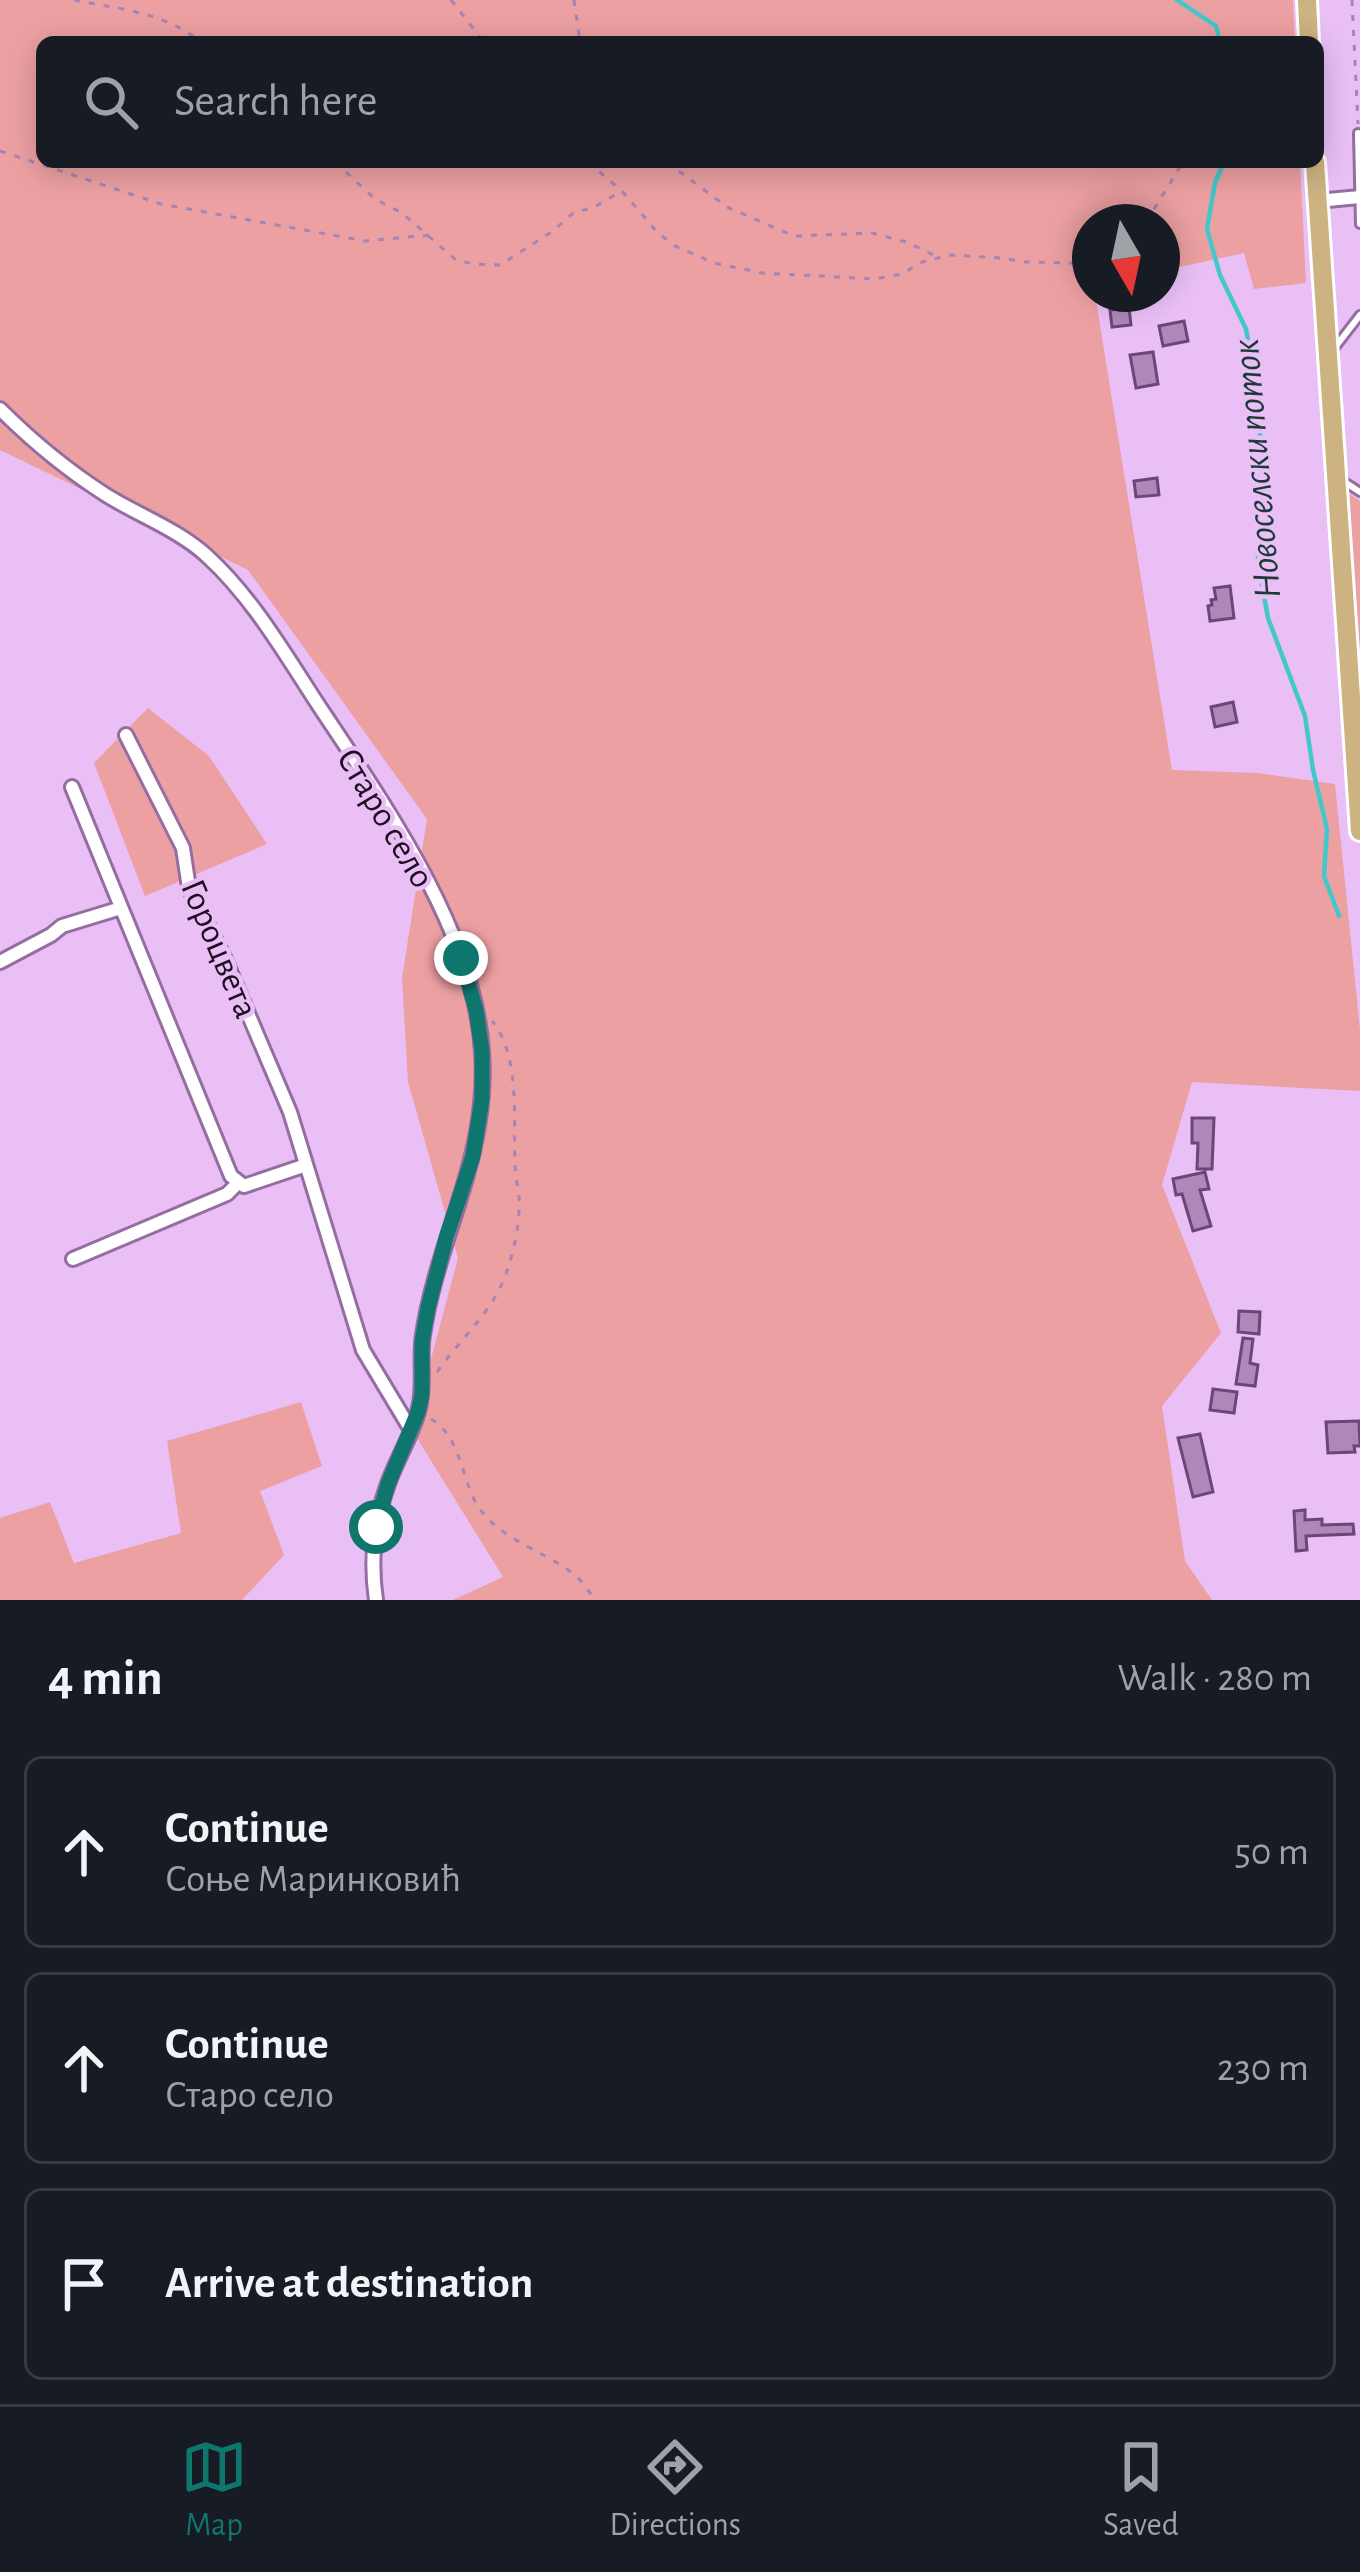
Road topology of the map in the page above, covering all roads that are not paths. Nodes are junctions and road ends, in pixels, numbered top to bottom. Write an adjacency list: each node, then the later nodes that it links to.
1 (1307, 0): 2 (main road)
2 (1309, 36)
3 (1358, 133): 5 (lane)
4 (1315, 168): 6 (main road)
5 (1359, 197): 6 (street); 7 (lane)
6 (1317, 201): 9 (main road)
7 (1360, 224)
8 (1360, 315): 9 (lane)
9 (1327, 358): 11 (main road)
10 (0, 409): 22 (street, Старо село)
11 (1335, 476): 12 (lane); 13 (main road)
12 (1360, 492)
13 (1354, 680): 16 (main road)
14 (126, 735): 19 (street, Гороцвета)
15 (72, 787): 17 (street)
16 (1360, 831)
17 (122, 908): 18 (street); 20 (street)
18 (0, 962)
19 (306, 1165): 20 (street); 22 (street, Гороцвета)
20 (238, 1183): 21 (street)
21 (74, 1259)
22 (411, 1430): 23 (street, Старо село)
23 (376, 1600)

